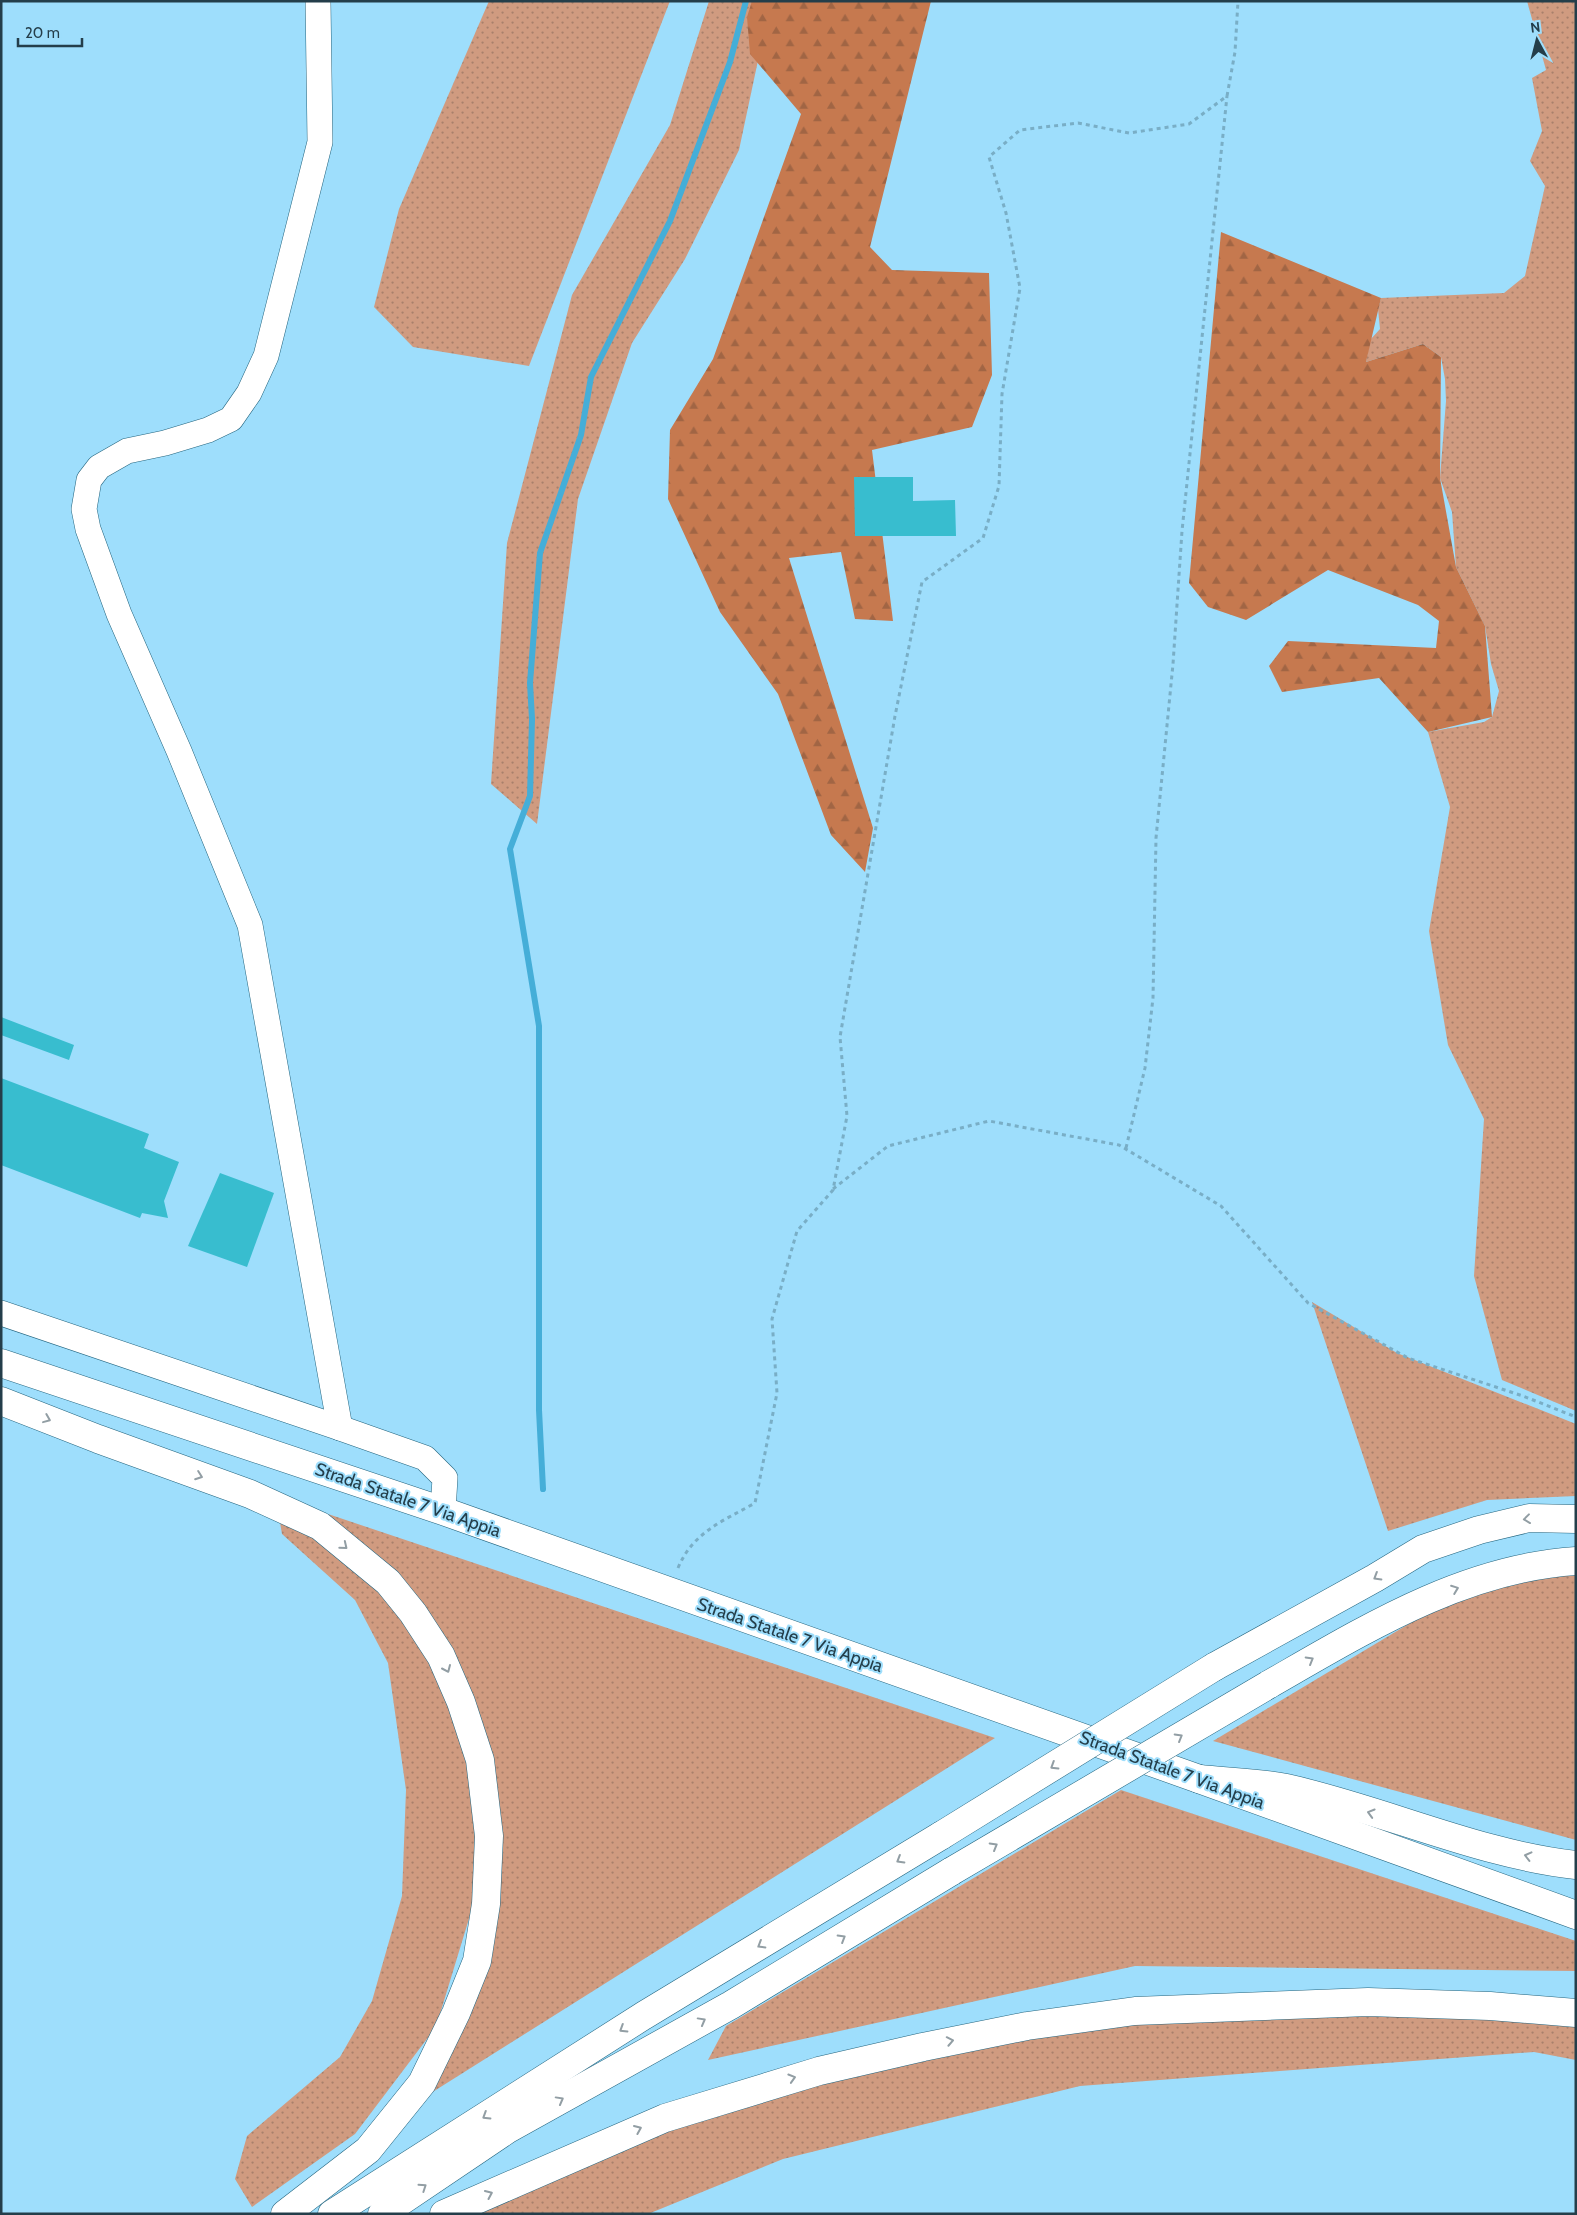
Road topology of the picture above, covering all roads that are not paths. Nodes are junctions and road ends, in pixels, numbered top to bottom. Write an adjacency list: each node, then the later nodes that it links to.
1 (318, 1): 5 (street)
2 (1, 1313): 5 (street)
3 (1, 1364): 6 (highway, Strada Statale 7 Via Appia)
4 (1, 1401): 13 (highway, one-way to 13)
5 (340, 1428): 6 (street)
6 (443, 1511): 9 (highway, Strada Statale 7 Via Appia)
7 (1576, 1519): 14 (highway, one-way to 14, bridge)
8 (1576, 1561): 15 (highway, one-way to 8, bridge)
9 (1199, 1779): 10 (highway, one-way to 9); 11 (highway, Strada Statale 7 Via Appia)
10 (1576, 1865)
11 (1576, 1915)
12 (1576, 2013): 16 (highway, one-way to 12)
13 (290, 2210)
14 (332, 2214)
15 (382, 2214)
16 (444, 2214)

